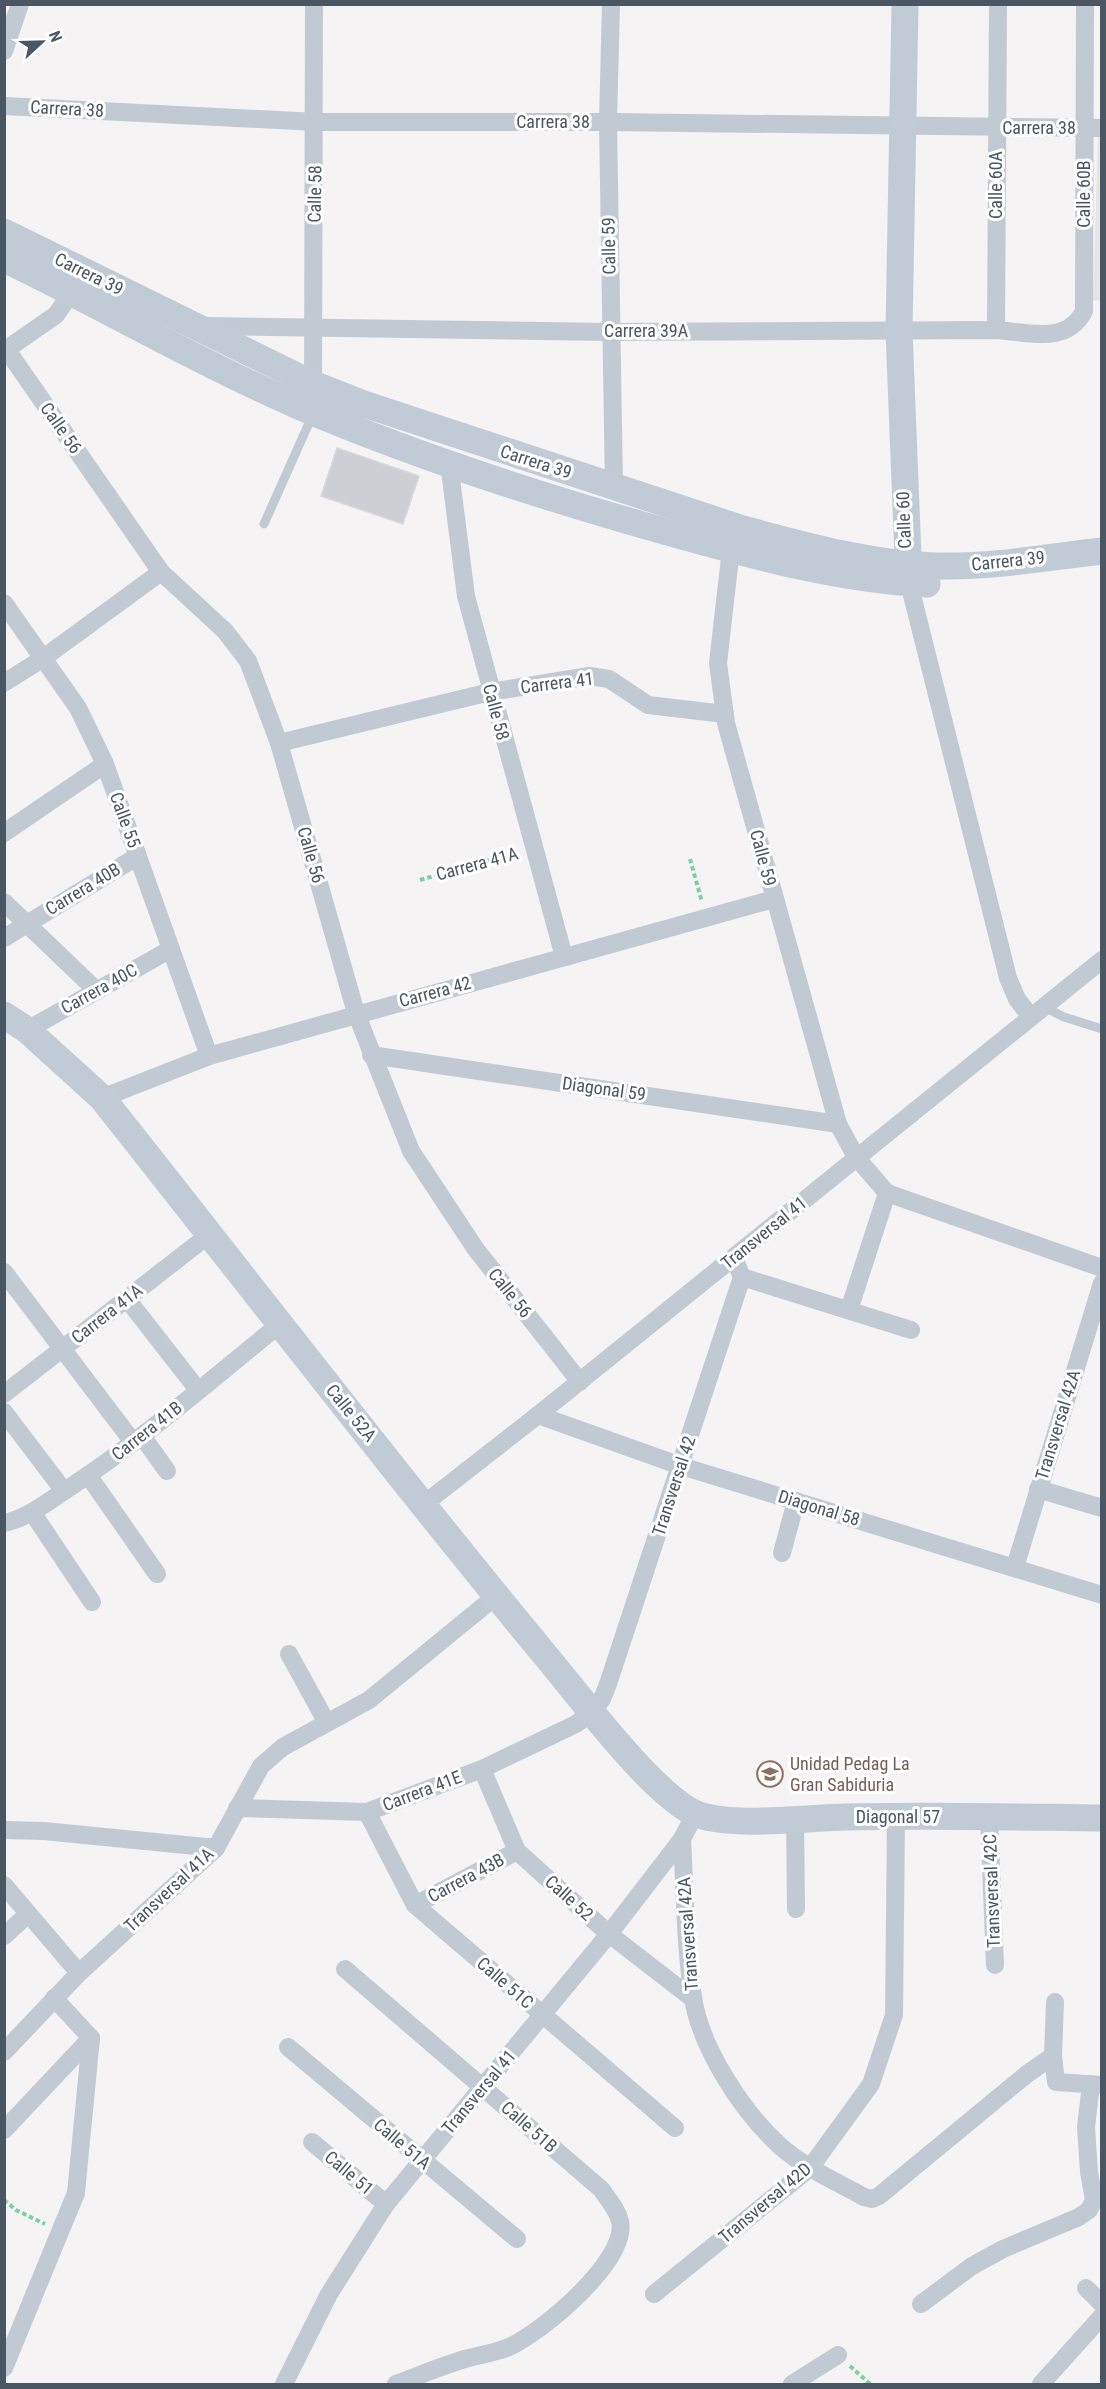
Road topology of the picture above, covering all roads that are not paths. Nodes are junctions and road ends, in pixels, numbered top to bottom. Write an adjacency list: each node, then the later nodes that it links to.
1 (20, 4): 7 (street)
2 (314, 4): 9 (street, Calle 58)
3 (611, 4): 10 (street, Calle 59)
4 (905, 4): 11 (main road, Calle 60)
5 (998, 4): 12 (street, Calle 60A)
6 (1085, 4): 13 (street, Calle 60B)
7 (4, 51)
8 (4, 106): 9 (street, Carrera 38)
9 (316, 122): 10 (street, Carrera 38); 19 (street, Calle 58)
10 (608, 122): 11 (street, Carrera 38); 22 (street, Calle 59)
11 (903, 126): 12 (street, Carrera 38); 21 (main road, Calle 60)
12 (996, 128): 13 (street, Carrera 38); 20 (street, Calle 60A)
13 (1093, 128): 17 (street, Calle 60B)
14 (4, 232): 16 (main road, Carrera 39)
15 (4, 259): 16 (main road, Carrera 39)
16 (78, 282): 18 (main road, Carrera 39); 23 (street); 25 (main road, Carrera 39)
17 (1084, 311): 20 (street, Carrera 39A)
18 (197, 326): 19 (street, Carrera 39A); 24 (main road, Carrera 39)
19 (313, 327): 22 (street, Carrera 39A); 24 (street, Calle 58)
20 (996, 330): 21 (street, Carrera 39A)
21 (898, 331): 22 (street, Carrera 39A); 33 (main road, Calle 60)
22 (611, 332): 27 (street, Calle 59)
23 (6, 351): 32 (street, Calle 56)
24 (314, 384): 27 (main road, Carrera 39)
25 (314, 412): 26 (main road, Carrera 39); 28 (lane)
26 (449, 463): 29 (main road, Carrera 39); 37 (street, Calle 58)
27 (614, 488): 33 (main road, Carrera 39)
28 (264, 524)
29 (731, 549): 33 (main road, Carrera 39); 38 (street, Calle 59)
30 (1101, 551): 33 (main road, Carrera 39)
31 (1101, 570): 33 (main road, Carrera 39)
32 (161, 572): 35 (street); 39 (street, Calle 56)
33 (907, 574): 51 (street, Calle 60)
34 (4, 603): 35 (street, Calle 55)
35 (42, 659): 36 (street); 40 (street, Calle 55)
36 (4, 683)
37 (490, 692): 38 (street, Carrera 41); 39 (street, Carrera 41); 48 (street, Calle 58)
38 (725, 714): 43 (street, Calle 59)
39 (279, 743): 52 (street, Calle 56)
40 (105, 764): 41 (street); 42 (street, Calle 55)
41 (4, 833)
42 (138, 856): 45 (street, Carrera 40B); 47 (street, Calle 55)
43 (774, 899): 48 (street, Carrera 42); 58 (street, Calle 59)
44 (4, 902): 45 (street)
45 (29, 922): 46 (street, Carrera 40B); 50 (street)
46 (4, 938)
47 (171, 949): 50 (street, Carrera 40C); 56 (street, Calle 55)
48 (564, 957): 52 (street, Carrera 42)
49 (1101, 960): 51 (street, Transversal 41)
50 (96, 990): 53 (street, Carrera 40C)
51 (1037, 1012): 54 (lane); 59 (street, Transversal 41)
52 (356, 1013): 55 (street, Calle 56); 56 (street, Carrera 42)
53 (16, 1022): 57 (main road, Calle 52A)
54 (1101, 1029)
55 (371, 1055): 58 (street, Diagonal 59); 72 (street, Calle 56)
56 (209, 1056): 57 (street, Carrera 42)
57 (102, 1098): 61 (main road, Calle 52A)
58 (838, 1124): 59 (street, Calle 59)
59 (856, 1157): 60 (street); 62 (street, Transversal 41)
60 (887, 1193): 63 (street); 68 (street)
61 (210, 1234): 67 (street, Carrera 41A); 69 (main road, Calle 52A)
62 (734, 1258): 65 (street); 72 (street, Transversal 41)
63 (1101, 1269)
64 (4, 1272): 71 (street)
65 (742, 1277): 68 (street); 78 (street, Transversal 42)
66 (1101, 1283): 81 (street, Transversal 42A)
67 (127, 1299): 71 (street, Carrera 41A); 73 (street)
68 (849, 1310): 70 (street)
69 (280, 1324): 73 (street, Carrera 41B); 84 (main road, Calle 52A)
70 (911, 1330)
71 (63, 1349): 74 (street, Carrera 41A); 77 (street)
72 (580, 1382): 76 (street, Transversal 41)
73 (198, 1390): 77 (street, Carrera 41B)
74 (4, 1394)
75 (4, 1412): 82 (street)
76 (538, 1416): 78 (street, Diagonal 58); 84 (street, Transversal 41)
77 (137, 1439): 79 (street); 80 (street, Carrera 41B)
78 (681, 1466): 83 (street, Diagonal 58); 95 (street, Transversal 42)
79 (167, 1471)
80 (88, 1475): 82 (street, Carrera 41B); 90 (street)
81 (1038, 1489): 85 (street); 89 (street, Transversal 42A)
82 (64, 1491): 86 (street, Carrera 41B)
83 (796, 1501): 88 (street); 89 (street, Diagonal 58)
84 (424, 1504): 92 (main road, Calle 52A)
85 (1101, 1508)
86 (32, 1512): 87 (street, Carrera 41B); 93 (street)
87 (4, 1523)
88 (782, 1553)
89 (1014, 1567): 91 (street, Diagonal 58)
90 (157, 1574)
91 (1101, 1595)
92 (496, 1596): 95 (main road, Calle 52A); 96 (street, Transversal 41A)
93 (92, 1602)
94 (289, 1654): 96 (street)
95 (592, 1712): 97 (street, Carrera 41E); 100 (main road, Calle 52A)
96 (327, 1723): 98 (street, Transversal 41A)
97 (482, 1769): 99 (street, Carrera 41E); 108 (street, Calle 52)
98 (237, 1808): 99 (street, Carrera 41E); 107 (street, Transversal 41A)
99 (367, 1812): 110 (street, Calle 51C)
100 (695, 1814): 103 (main road, Diagonal 57); 106 (street, Transversal 41)
101 (896, 1816): 102 (main road, Diagonal 57); 103 (main road, Diagonal 57); 133 (street, Transversal 42D)
102 (989, 1817): 104 (main road, Diagonal 57); 116 (street, Transversal 42C)
103 (795, 1818): 111 (street)
104 (1101, 1818)
105 (4, 1830): 107 (street)
106 (682, 1839): 114 (street, Transversal 41); 120 (street, Transversal 42A)
107 (216, 1848): 118 (street, Transversal 41A)
108 (517, 1851): 110 (street, Carrera 43B); 114 (street, Calle 52)
109 (4, 1885): 112 (street)
110 (415, 1905): 122 (street, Calle 51C)
111 (796, 1909)
112 (26, 1916): 113 (street); 115 (street); 118 (street)
113 (4, 1918)
114 (609, 1934): 120 (street, Calle 52); 122 (street, Transversal 41)
115 (4, 1936)
116 (995, 1965)
117 (345, 1969): 128 (street, Calle 51B)
118 (79, 1973): 119 (street, Transversal 41A)
119 (54, 1998): 123 (street); 125 (street, Transversal 41A)
120 (693, 1999): 133 (street, Transversal 42A)
121 (1056, 2002): 126 (street)
122 (542, 2016): 128 (street, Transversal 41); 129 (street, Calle 51C)
123 (91, 2038): 130 (street); 142 (street)
124 (288, 2047): 132 (street, Calle 51A)
125 (4, 2052)
126 (1053, 2056): 127 (street); 133 (street, Transversal 42A)
127 (1096, 2084): 138 (street)
128 (482, 2087): 132 (street, Transversal 41); 144 (street, Calle 51B)
129 (675, 2128)
130 (4, 2130)
131 (312, 2142): 134 (street, Calle 51)
132 (422, 2161): 134 (street, Transversal 41); 135 (street, Calle 51A)
133 (810, 2168): 137 (street, Transversal 42D)
134 (386, 2204): 143 (street, Transversal 41)
135 (517, 2239)
136 (1086, 2288): 139 (street)
137 (654, 2294)
138 (921, 2304)
139 (1101, 2304)
140 (1101, 2316): 146 (street)
141 (838, 2355): 145 (street)
142 (4, 2368)
143 (284, 2385)
144 (396, 2385)
145 (792, 2385)
146 (1041, 2385)

